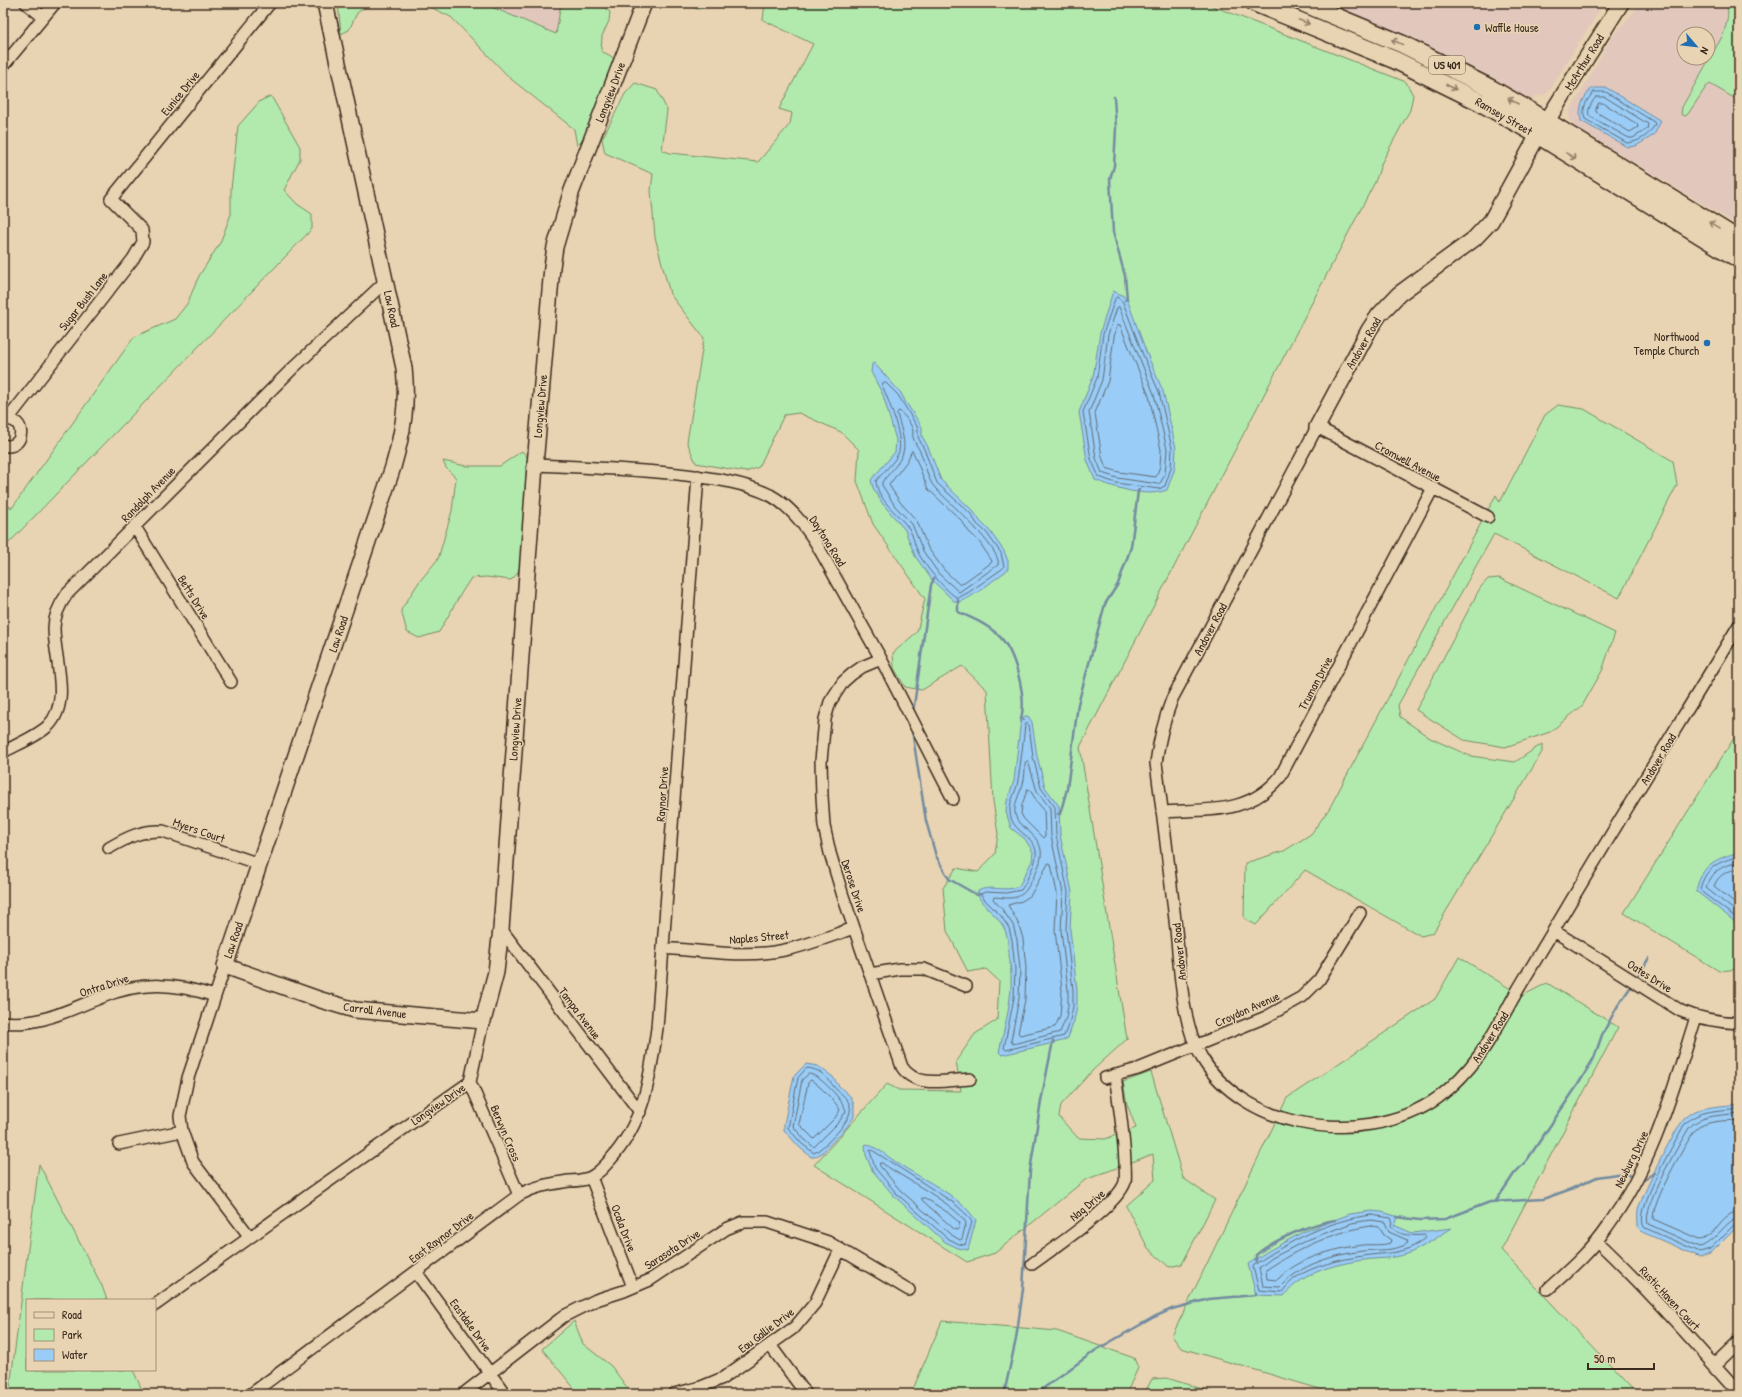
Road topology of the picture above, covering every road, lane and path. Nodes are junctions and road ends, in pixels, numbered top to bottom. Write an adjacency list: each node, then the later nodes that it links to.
1 (26, 3): 9 (street)
2 (55, 3): 9 (street)
3 (270, 3): 12 (street, Eunice Drive)
4 (325, 3): 15 (street, Law Road)
5 (644, 3): 19 (street, Longview Drive)
6 (1255, 3): 11 (main road, Ramsey Street / US 401, one-way to 11)
7 (1303, 3): 11 (main road, Ramsey Street / US 401, one-way to 7)
8 (1622, 3): 11 (street, McArthur Road)
9 (43, 17): 10 (street)
10 (3, 66)
11 (1542, 128): 13 (main road, Ramsey Street / US 401, one-way to 11); 14 (main road, Ramsey Street / US 401, one-way to 14); 17 (street, Andover Road)
12 (111, 199): 16 (street, Sugar Bush Lane)
13 (1739, 240)
14 (1739, 259)
15 (386, 281): 23 (street, Randolph Avenue); 31 (street, Law Road)
16 (5, 420): 18 (street, Sugar Bush Lane)
17 (1317, 427): 21 (street, Cromwell Avenue); 29 (street, Andover Road)
18 (3, 445)
19 (535, 465): 20 (street, Daytona Road); 34 (street, Longview Drive)
20 (698, 476): 25 (street, Daytona Road); 36 (street, Raynor Drive)
21 (1433, 488): 22 (street, Cromwell Avenue); 29 (street, Truman Drive)
22 (1488, 517)
23 (135, 527): 26 (street, Betts Drive); 27 (street, Randolph Avenue)
24 (1739, 625): 35 (street, Andover Road)
25 (881, 659): 28 (street, Daytona Road); 33 (street, Derose Drive)
26 (231, 682)
27 (3, 752)
28 (953, 799)
29 (1162, 812): 45 (street, Andover Road)
30 (109, 848): 31 (street, Myers Court)
31 (259, 864): 37 (street, Law Road)
32 (1360, 914): 45 (street, Croydon Avenue)
33 (854, 928): 36 (street, Naples Street); 38 (street, Derose Drive)
34 (501, 929): 42 (street, Longview Drive); 49 (street, Tampa Avenue)
35 (1554, 931): 41 (street, Oates Drive); 45 (street, Andover Road)
36 (663, 948): 49 (street, Raynor Drive)
37 (225, 966): 40 (street, Law Road); 42 (street, Carroll Avenue)
38 (870, 974): 39 (street); 47 (street, Derose Drive)
39 (966, 986)
40 (215, 996): 43 (street, Ontra Drive); 50 (street, Law Road)
41 (1696, 1017): 44 (street, Oates Drive); 55 (street, Newburg Drive)
42 (483, 1021): 48 (street, Longview Drive)
43 (3, 1022)
44 (1739, 1023)
45 (1196, 1045): 46 (street, Croydon Avenue)
46 (1110, 1076): 57 (street, Nag Drive)
47 (970, 1079)
48 (470, 1082): 53 (street, Berwyn Cross); 54 (street, Longview Drive)
49 (640, 1112): 52 (street, East Raynor Drive)
50 (182, 1131): 51 (street); 54 (street, Law Road)
51 (119, 1144)
52 (591, 1177): 53 (street, East Raynor Drive); 59 (street, Ocala Drive)
53 (519, 1195): 58 (street, East Raynor Drive)
54 (250, 1237): 62 (street, Longview Drive)
55 (1597, 1241): 60 (street, Newburg Drive); 65 (street, Rustic Haven Court)
56 (840, 1250): 59 (street, Sarasota Drive); 61 (street, Sarasota Drive); 64 (street, Eau Gallie Drive)
57 (1032, 1264)
58 (416, 1272): 66 (street, Eastdale Drive); 68 (street, East Raynor Drive)
59 (633, 1287): 66 (street, Sarasota Drive)
60 (1548, 1289)
61 (909, 1290)
62 (156, 1304)
63 (1739, 1342): 65 (street)
64 (770, 1346): 71 (street, Eau Gallie Drive); 72 (street)
65 (1715, 1365): 67 (street, Rustic Haven Court)
66 (491, 1374): 69 (street, Sarasota Drive); 70 (street, Eastdale Drive)
67 (1739, 1392)
68 (251, 1394)
69 (463, 1394)
70 (505, 1394)
71 (674, 1394)
72 (806, 1394)

